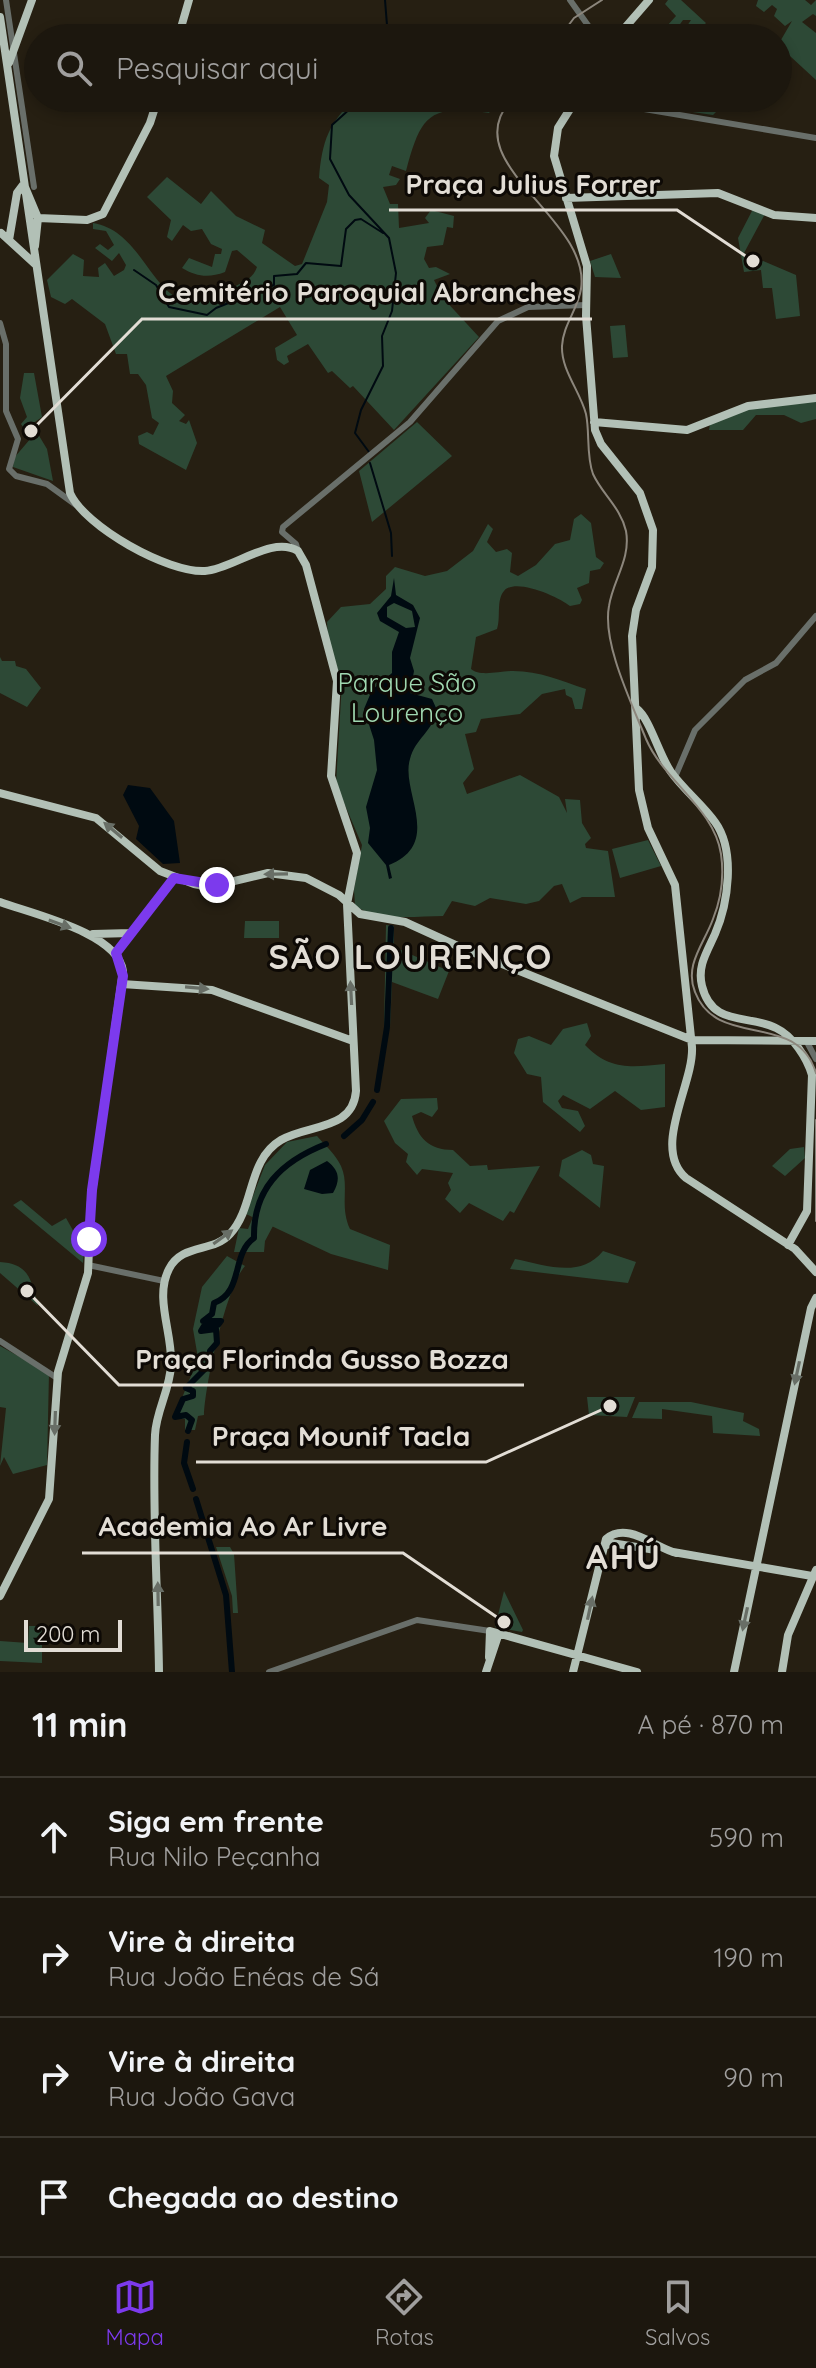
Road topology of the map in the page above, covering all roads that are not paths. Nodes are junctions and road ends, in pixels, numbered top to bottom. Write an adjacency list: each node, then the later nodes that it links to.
1 (6, 0): 10 (street)
2 (32, 0): 10 (main road)
3 (189, 0): 7 (main road)
4 (570, 0): 8 (street)
5 (649, 0): 9 (main road)
6 (0, 16): 10 (main road); 11 (main road)
7 (182, 24)
8 (587, 24)
9 (628, 24)
10 (15, 31): 11 (main road)
11 (5, 49): 12 (main road); 12 (main road); 18 (street)
12 (9, 90): 17 (main road)
13 (154, 112): 20 (main road)
14 (568, 112): 19 (main road)
15 (661, 112): 16 (street)
16 (816, 138)
17 (23, 185): 20 (main road); 22 (main road); 23 (main road)
18 (34, 187)
19 (564, 193): 21 (main road); 24 (main road)
20 (38, 218): 23 (main road)
21 (816, 218)
22 (3, 230): 23 (main road)
23 (34, 259): 28 (main road)
24 (586, 305): 27 (main road); 29 (street)
25 (0, 323): 28 (street)
26 (816, 398): 27 (main road)
27 (594, 422): 31 (main road)
28 (76, 505): 29 (main road)
29 (298, 551): 34 (main road)
30 (816, 616): 32 (street)
31 (643, 726): 32 (main road); 45 (main road)
32 (677, 774): 47 (main road)
33 (0, 793): 35 (main road, one-way to 33)
34 (357, 853): 36 (main road); 38 (main road)
35 (174, 878): 36 (main road, one-way to 35); 40 (main road)
36 (339, 895): 38 (main road); 42 (main road)
37 (0, 902): 41 (main road, one-way to 41)
38 (347, 904): 39 (main road); 42 (main road)
39 (417, 929): 42 (main road); 45 (main road)
40 (133, 931): 41 (main road); 43 (main road)
41 (84, 933): 43 (main road)
42 (348, 945): 46 (main road, one-way to 42)
43 (116, 953): 44 (main road)
44 (122, 984): 46 (main road, one-way to 46); 50 (main road)
45 (692, 1040): 47 (main road); 49 (main road)
46 (353, 1041): 52 (main road, one-way to 46)
47 (801, 1042): 48 (street); 49 (main road)
48 (816, 1059)
49 (788, 1245): 51 (main road)
50 (88, 1265): 52 (street); 55 (main road)
51 (816, 1275)
52 (164, 1281): 61 (main road, one-way to 52)
53 (816, 1298): 56 (main road, one-way to 56)
54 (0, 1341): 55 (street)
55 (57, 1378): 58 (main road, one-way to 58)
56 (756, 1565): 57 (main road); 60 (main road, one-way to 56); 66 (main road, one-way to 66)
57 (815, 1574): 67 (main road)
58 (0, 1596)
59 (494, 1632): 60 (main road); 62 (street); 63 (main road)
60 (578, 1656): 64 (main road); 65 (main road)
61 (159, 1672)
62 (269, 1672)
63 (486, 1672)
64 (573, 1672)
65 (637, 1672)
66 (734, 1672)
67 (782, 1672)

